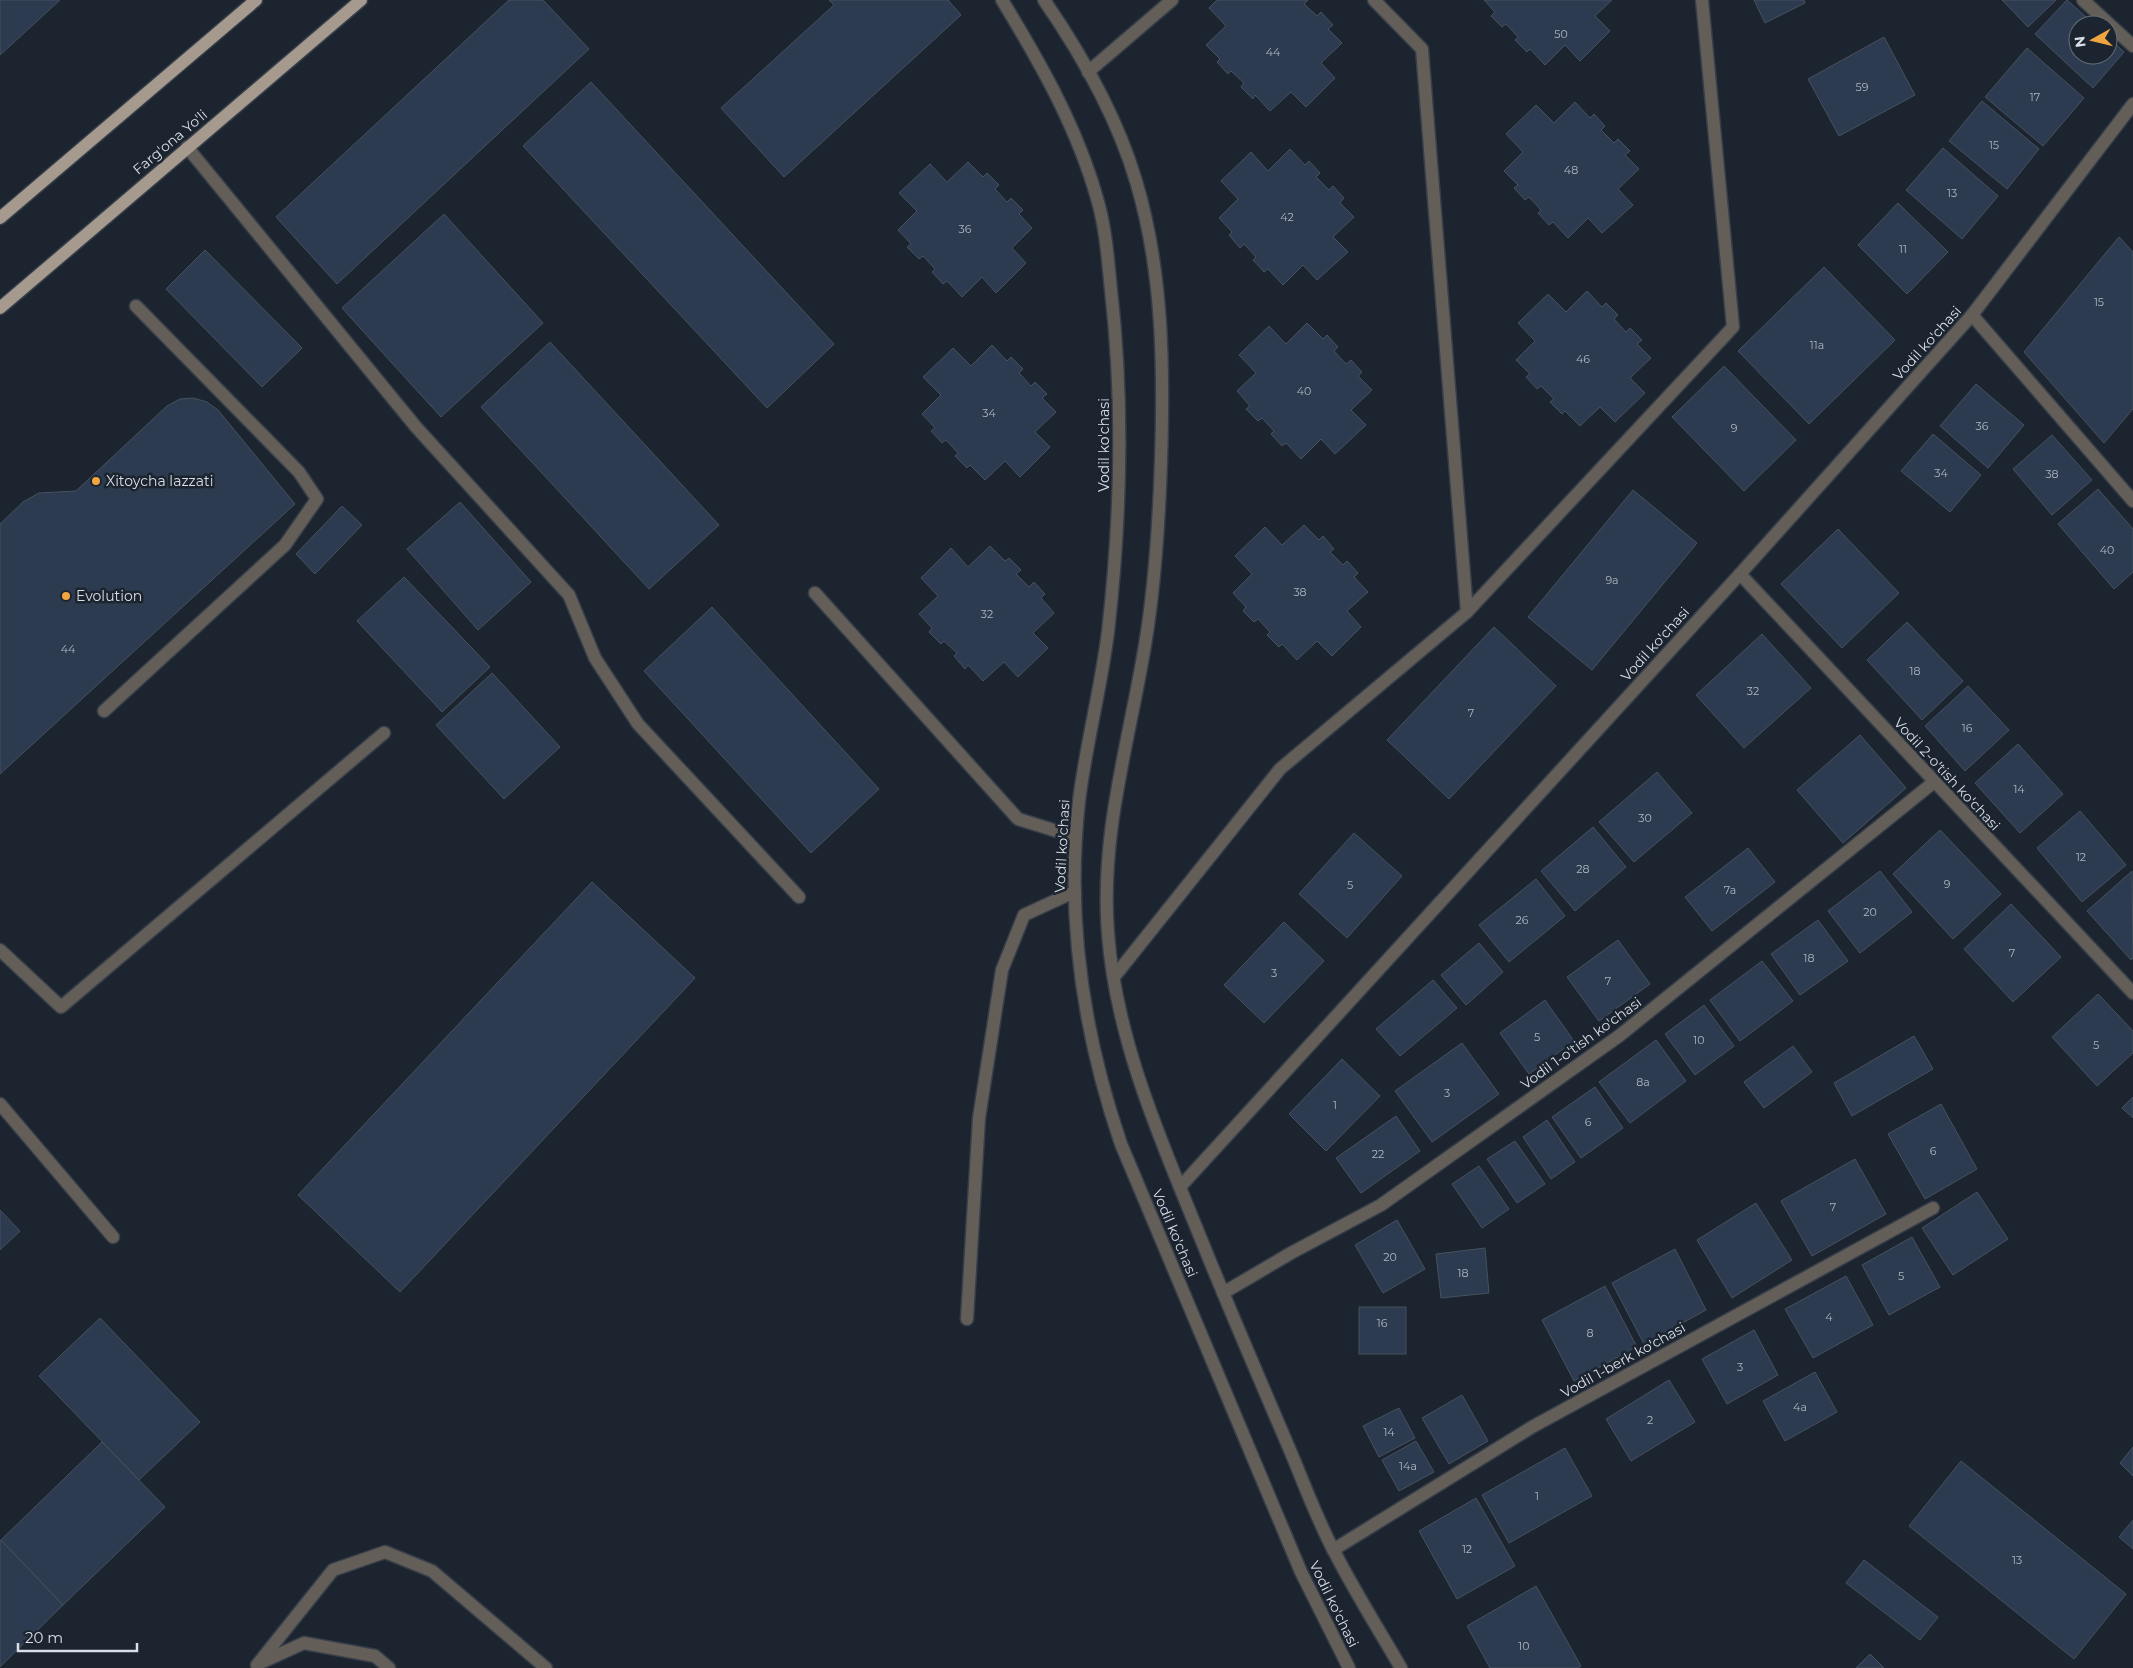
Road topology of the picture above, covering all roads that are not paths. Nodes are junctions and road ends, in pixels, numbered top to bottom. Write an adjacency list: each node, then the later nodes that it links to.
1 (361, 0): 12 (main road, Farg'ona Yo'li)
2 (1002, 0): 24 (street, Vodil ko'chasi)
3 (1044, 0): 10 (street, Vodil ko'chasi)
4 (1172, 0): 10 (street)
5 (1374, 0): 20 (street)
6 (1702, 0): 20 (street)
7 (2083, 0): 9 (street)
8 (253, 2): 13 (main road)
9 (2133, 46)
10 (1088, 72): 28 (street, Vodil ko'chasi)
11 (2133, 104): 16 (street, Vodil ko'chasi)
12 (187, 147): 15 (main road, Farg'ona Yo'li); 26 (street)
13 (0, 218)
14 (136, 306): 21 (street)
15 (0, 308)
16 (1972, 315): 17 (street); 18 (street, Vodil ko'chasi)
17 (2133, 501)
18 (1740, 574): 23 (street, Vodil 2-o'tish ko'chasi); 31 (street, Vodil ko'chasi)
19 (815, 592): 24 (street)
20 (1467, 612): 28 (street)
21 (104, 711)
22 (384, 733): 27 (street)
23 (1934, 782): 29 (street, Vodil 2-o'tish ko'chasi); 34 (street, Vodil 1-o'tish ko'chasi)
24 (1076, 837): 25 (street, Vodil ko'chasi)
25 (1074, 892): 35 (street); 40 (street, Vodil ko'chasi)
26 (799, 897)
27 (0, 950)
28 (1114, 977): 31 (street, Vodil ko'chasi)
29 (2133, 993)
30 (0, 1104): 33 (street)
31 (1180, 1188): 34 (street, Vodil ko'chasi)
32 (1933, 1208): 36 (street, Vodil 1-berk ko'chasi)
33 (113, 1237)
34 (1223, 1293): 36 (street, Vodil ko'chasi)
35 (967, 1319)
36 (1333, 1550): 41 (street, Vodil ko'chasi)
37 (256, 1666): 38 (street); 39 (street)
38 (389, 1668)
39 (546, 1668)
40 (1349, 1668)
41 (1401, 1668)

